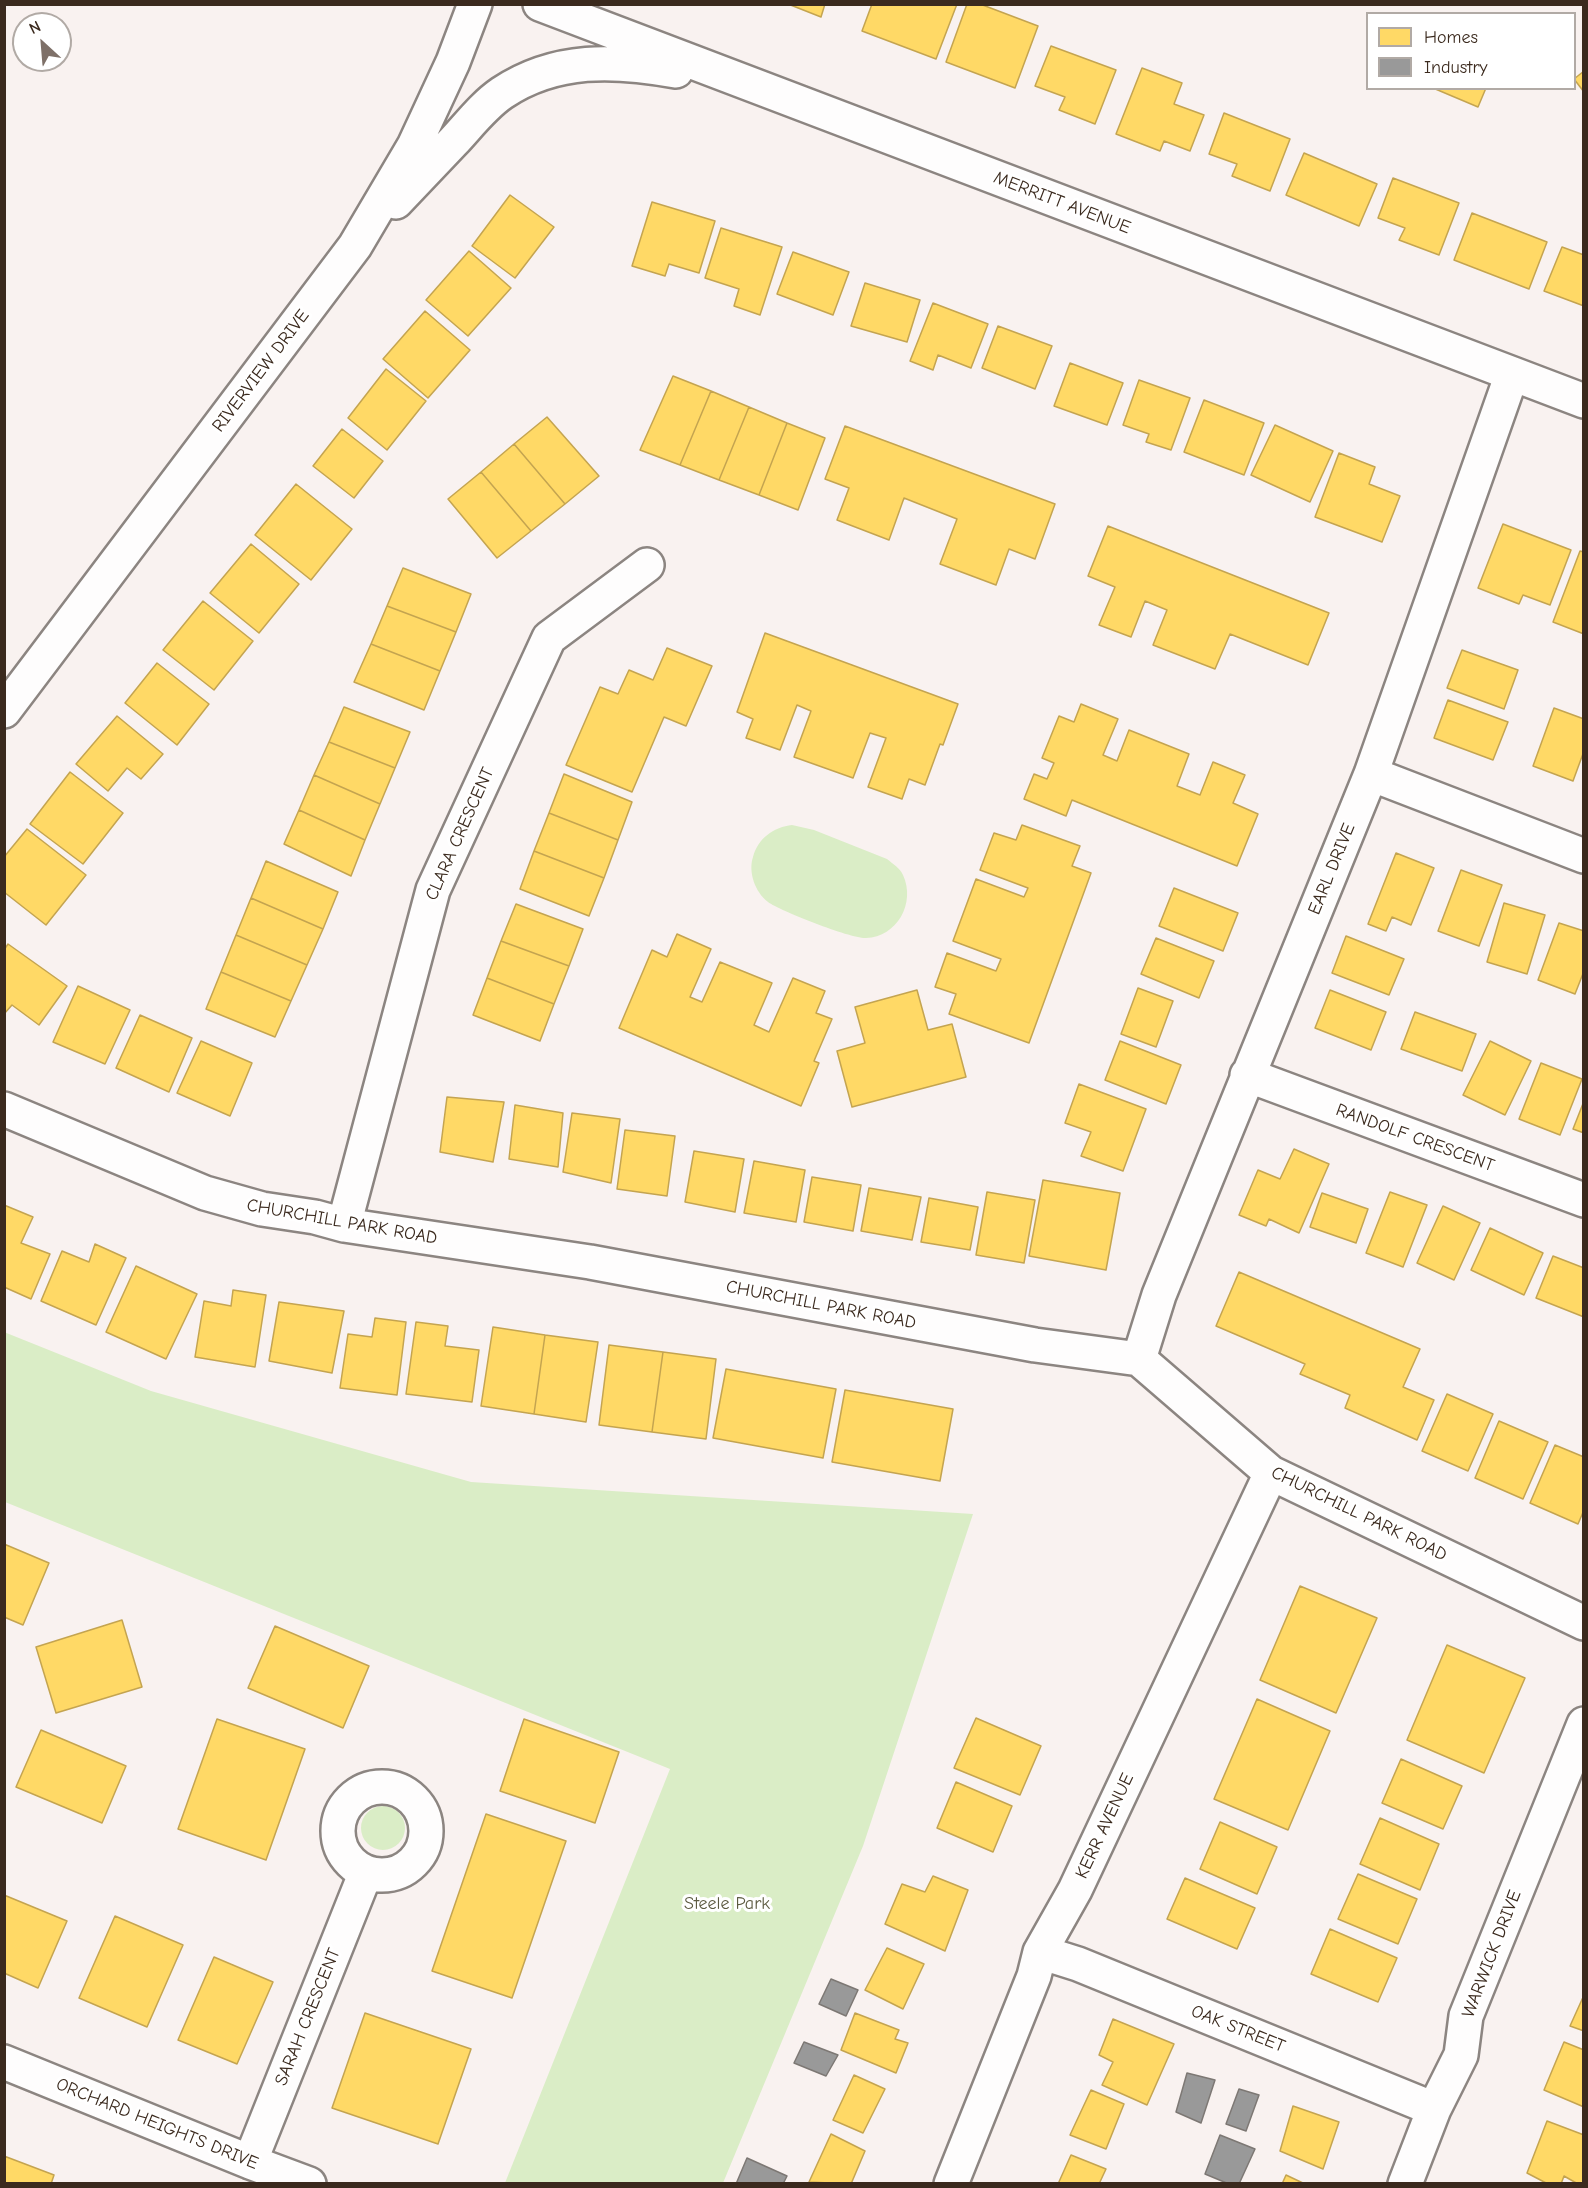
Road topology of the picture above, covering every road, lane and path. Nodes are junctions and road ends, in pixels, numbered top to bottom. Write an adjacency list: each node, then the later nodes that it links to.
1 (475, 4): 4 (street, RIVERVIEW DRIVE)
2 (540, 4): 3 (street, MERRITT AVENUE)
3 (734, 78): 4 (street); 5 (street, MERRITT AVENUE)
4 (355, 246): 8 (street, RIVERVIEW DRIVE)
5 (1512, 374): 6 (street, MERRITT AVENUE); 9 (street, EARL DRIVE)
6 (1584, 401)
7 (647, 565): 14 (street, CLARA CRESCENT)
8 (4, 711)
9 (1371, 774): 10 (street); 11 (street, EARL DRIVE)
10 (1584, 856)
11 (1247, 1075): 13 (street, RANDOLF CRESCENT); 15 (street, EARL DRIVE)
12 (4, 1109): 14 (street, CHURCHILL PARK ROAD)
13 (1584, 1200)
14 (344, 1225): 15 (street, CHURCHILL PARK ROAD)
15 (1140, 1359): 16 (street, CHURCHILL PARK ROAD)
16 (1271, 1473): 17 (street, CHURCHILL PARK ROAD); 20 (street, KERR AVENUE)
17 (1584, 1623)
18 (1584, 1724): 22 (street, WARWICK DRIVE)
19 (366, 1872): 23 (street, SARAH CRESCENT)
20 (1040, 1952): 22 (street, OAK STREET); 25 (street, KERR AVENUE)
21 (4, 2062): 23 (street, ORCHARD HEIGHTS DRIVE)
22 (1434, 2109): 26 (street, WARWICK DRIVE)
23 (250, 2162): 24 (street, ORCHARD HEIGHTS DRIVE)
24 (309, 2184)
25 (951, 2184)
26 (1405, 2184)

